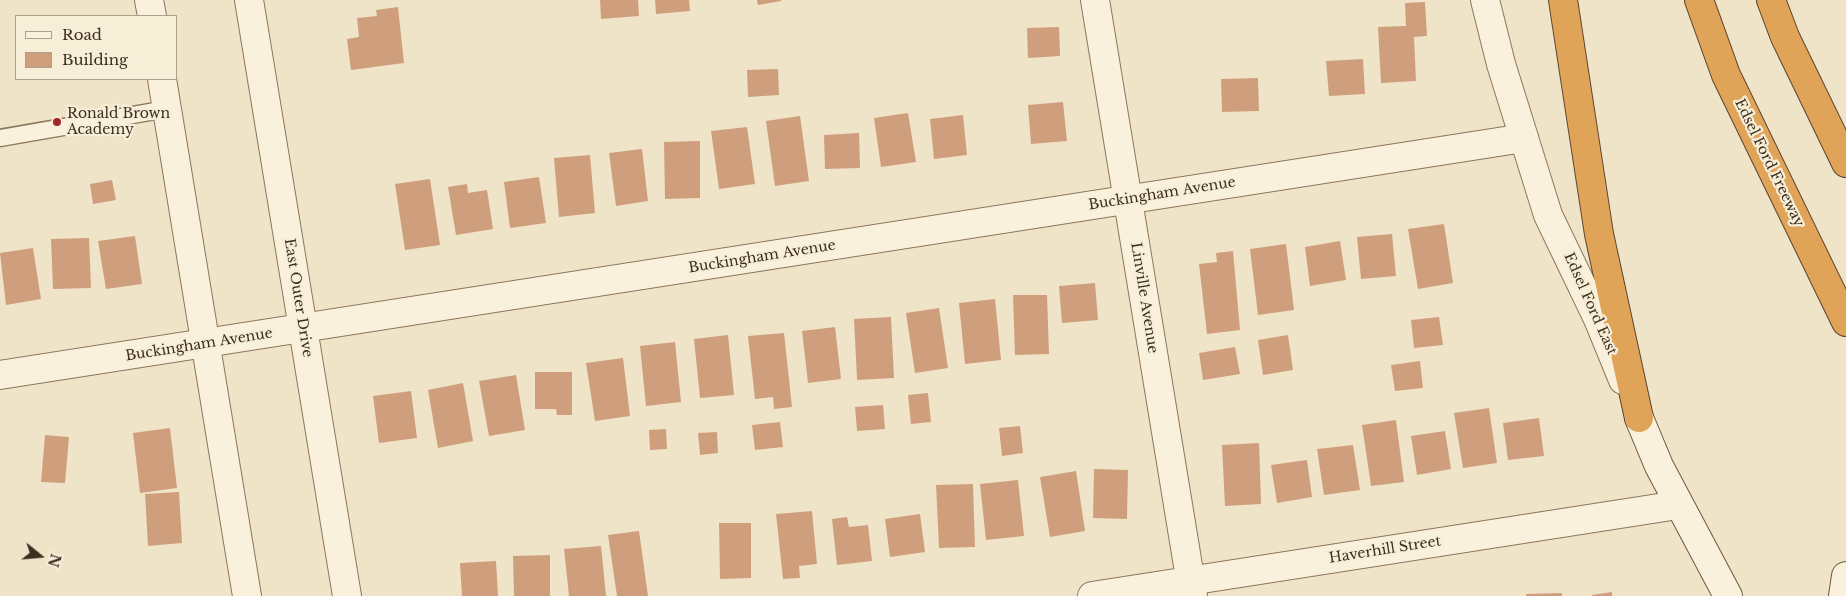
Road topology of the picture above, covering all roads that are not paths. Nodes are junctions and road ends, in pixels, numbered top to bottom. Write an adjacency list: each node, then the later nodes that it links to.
1 (149, 0): 8 (street)
2 (250, 0): 16 (street, East Outer Drive)
3 (1094, 0): 14 (street, Linville Avenue)
4 (1484, 0): 12 (street, Edsel Ford East)
5 (1563, 0): 19 (highway)
6 (1700, 0): 15 (highway, Edsel Ford Freeway)
7 (1771, 0): 13 (highway)
8 (152, 15)
9 (162, 80): 10 (street)
10 (166, 109): 11 (lane); 17 (street)
11 (0, 138)
12 (1524, 138): 14 (street, Buckingham Avenue); 19 (street, Edsel Ford East)
13 (1846, 162)
14 (1128, 200): 16 (street, Buckingham Avenue); 22 (street, Linville Avenue)
15 (1846, 322)
16 (303, 329): 17 (street, Buckingham Avenue); 24 (street, East Outer Drive)
17 (205, 344): 18 (street, Buckingham Avenue); 23 (street)
18 (0, 376)
19 (1639, 418): 20 (street, Edsel Ford East)
20 (1678, 505): 22 (street, Haverhill Street); 26 (street, Edsel Ford East)
21 (1846, 576): 27 (street)
22 (1192, 588): 25 (street, Haverhill Street)
23 (246, 596)
24 (347, 596)
25 (1092, 596)
26 (1728, 596)
27 (1843, 596)

